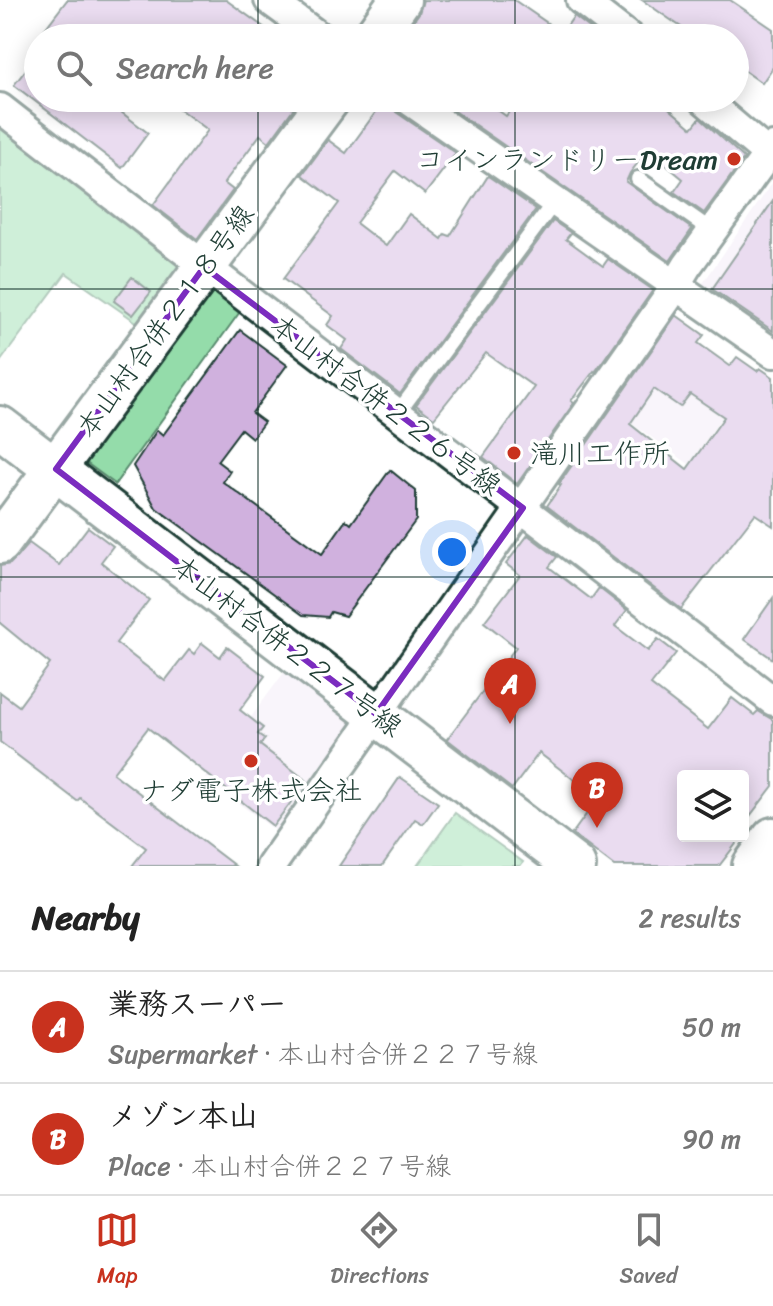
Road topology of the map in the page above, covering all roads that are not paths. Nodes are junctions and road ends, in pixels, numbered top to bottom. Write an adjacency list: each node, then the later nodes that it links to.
1 (269, 0): 4 (street)
2 (400, 0): 5 (street)
3 (581, 0): 6 (street)
4 (302, 24)
5 (383, 24)
6 (612, 24)
7 (0, 108): 15 (street, 本山村合併２２６号線)
8 (320, 112): 15 (street, 本山村合併２１８号線)
9 (426, 112): 13 (street)
10 (721, 112): 11 (street)
11 (771, 150): 14 (street)
12 (638, 179): 14 (lane)
13 (555, 201): 16 (street); 18 (lane)
14 (712, 231): 16 (street)
15 (204, 267): 18 (street, 本山村合併２２６号線); 20 (street, 本山村合併２１８号線)
16 (676, 284): 17 (street); 21 (street)
17 (773, 353)
18 (397, 414): 21 (street, 本山村合併２２６号線)
19 (0, 427): 20 (street, 本山村合併２２７号線)
20 (56, 469): 22 (street, 本山村合併２１８号線); 24 (street, 本山村合併２２７号線)
21 (523, 508): 23 (street, 本山村合併２２６号線); 24 (street)
22 (1, 540)
23 (773, 701)
24 (376, 714): 26 (street); 27 (street, 本山村合併２２７号線)
25 (773, 838): 28 (street)
26 (271, 866)
27 (575, 866)
28 (753, 866)

